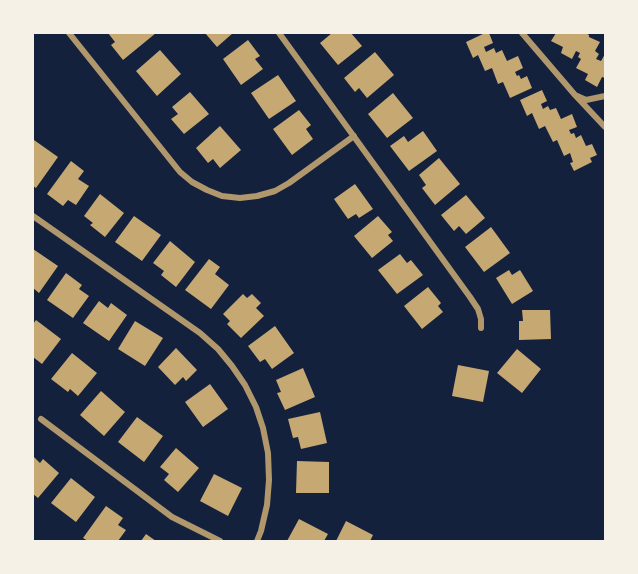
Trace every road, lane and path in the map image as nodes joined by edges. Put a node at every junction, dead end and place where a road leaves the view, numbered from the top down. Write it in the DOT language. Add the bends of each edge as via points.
graph roads {
  1 [pos="69,33"];
  2 [pos="279,33"];
  3 [pos="522,33"];
  4 [pos="575,95"];
  5 [pos="605,96"];
  6 [pos="605,127"];
  7 [pos="354,136"];
  8 [pos="33,216"];
  9 [pos="481,328"];
  10 [pos="41,419"];
  11 [pos="220,541"];
  12 [pos="257,541"];
  1 -- 7 [label="street" via="180,172 222,196 240,198 274,191"];
  2 -- 7 [label="street"];
  3 -- 4 [label="street"];
  4 -- 5 [label="street" via="586,100"];
  4 -- 6 [label="street"];
  7 -- 9 [label="street" via="478,309"];
  8 -- 12 [label="street" via="200,333 232,366 256,407 268,453 267,505"];
  10 -- 11 [label="street" via="163,511"];
}
